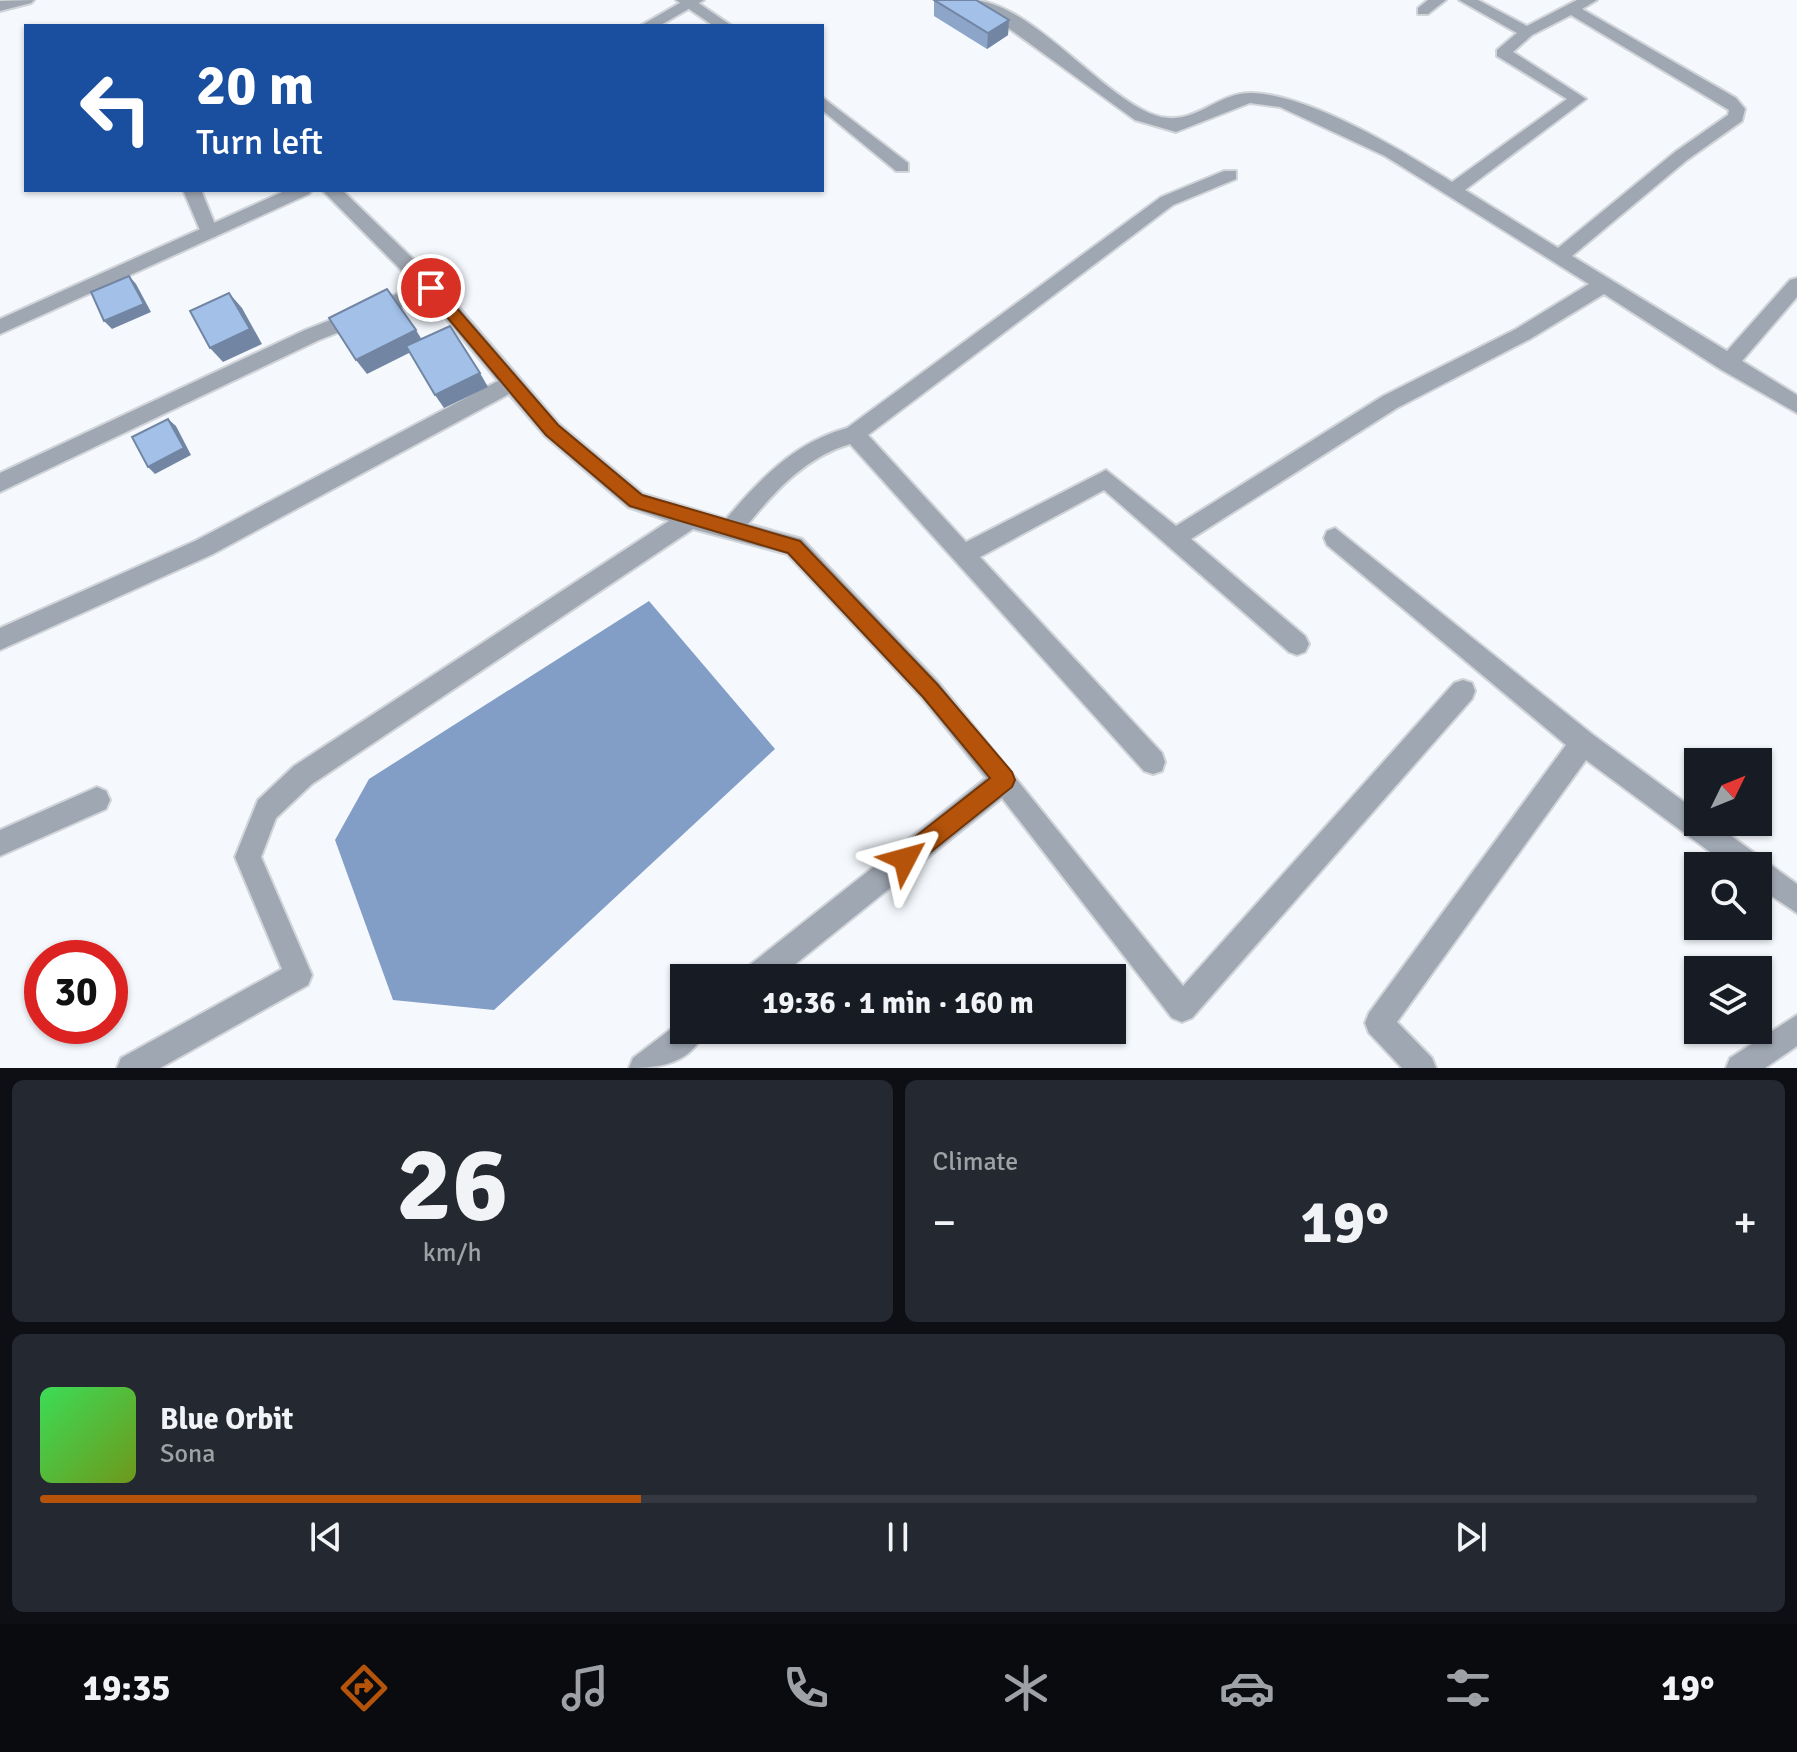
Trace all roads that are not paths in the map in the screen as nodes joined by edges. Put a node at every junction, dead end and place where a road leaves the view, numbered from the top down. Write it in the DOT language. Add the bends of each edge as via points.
graph roads {
  1 [pos="26,0"];
  2 [pos="978,0"];
  3 [pos="1438,0"];
  4 [pos="1467,0"];
  5 [pos="1589,0"];
  6 [pos="689,1"];
  7 [pos="0,6"];
  8 [pos="1571,9"];
  9 [pos="1423,11"];
  10 [pos="651,24"];
  11 [pos="721,24"];
  12 [pos="1527,32"];
  13 [pos="824,104"];
  14 [pos="902,167"];
  15 [pos="1230,175"];
  16 [pos="1452,190"];
  17 [pos="193,192"];
  18 [pos="299,192"];
  19 [pos="333,192"];
  20 [pos="209,232"];
  21 [pos="1559,257"];
  22 [pos="1603,285"];
  23 [pos="1797,285"];
  24 [pos="431,288"];
  25 [pos="0,327"];
  26 [pos="1727,364"];
  27 [pos="512,383"];
  28 [pos="1797,405"];
  29 [pos="854,434"];
  30 [pos="0,483"];
  31 [pos="690,519"];
  32 [pos="730,530"];
  33 [pos="1175,538"];
  34 [pos="1335,538"];
  35 [pos="964,554"];
  36 [pos="0,639"];
  37 [pos="1297,644"];
  38 [pos="1463,691"];
  39 [pos="1583,743"];
  40 [pos="1153,762"];
  41 [pos="1004,780"];
  42 [pos="97,800"];
  43 [pos="0,843"];
  44 [pos="1732,852"];
  45 [pos="1772,881"];
  46 [pos="1797,900"];
  47 [pos="774,964"];
  48 [pos="1797,1029"];
  49 [pos="673,1044"];
  50 [pos="131,1068"];
  51 [pos="643,1068"];
  52 [pos="1422,1068"];
  53 [pos="1740,1068"];
  1 -- 7 [label="street"];
  2 -- 16 [label="street" via="1141,116 1176,127 1249,98 1283,102 1391,152"];
  3 -- 9 [label="street"];
  4 -- 12 [label="street"];
  5 -- 8 [label="street"];
  6 -- 10 [label="street"];
  6 -- 11 [label="street"];
  8 -- 12 [label="street"];
  8 -- 21 [label="street" via="1737,109 1736,117"];
  12 -- 16 [label="street" via="1503,53 1578,99"];
  13 -- 14 [label="street"];
  15 -- 29 [label="street" via="1167,201"];
  16 -- 21 [label="street"];
  17 -- 20 [label="street"];
  18 -- 20 [label="street"];
  19 -- 24 [label="street"];
  20 -- 25 [label="street"];
  21 -- 22 [label="street"];
  22 -- 26 [label="street"];
  22 -- 33 [label="street" via="1523,334 1390,402"];
  23 -- 26 [label="street"];
  24 -- 27 [label="street"];
  24 -- 30 [label="street" via="312,335"];
  26 -- 28 [label="street"];
  27 -- 31 [label="street" via="552,430 636,501"];
  27 -- 36 [label="street" via="203,548"];
  29 -- 32 [label="street" via="825,440 782,468"];
  29 -- 35 [label="street"];
  31 -- 32 [label="street"];
  31 -- 50 [label="street" via="303,775 267,809 248,857 298,975"];
  32 -- 41 [label="street" via="794,546 930,690"];
  33 -- 35 [label="street" via="1106,479"];
  33 -- 37 [label="street"];
  34 -- 39 [label="street"];
  35 -- 40 [label="street"];
  38 -- 41 [label="street" via="1182,1008"];
  39 -- 44 [label="street"];
  39 -- 52 [label="street" via="1379,1023"];
  41 -- 47 [label="street"];
  42 -- 43 [label="street"];
  45 -- 46 [label="street"];
  48 -- 53 [label="street"];
  49 -- 51 [label="street"];
}
